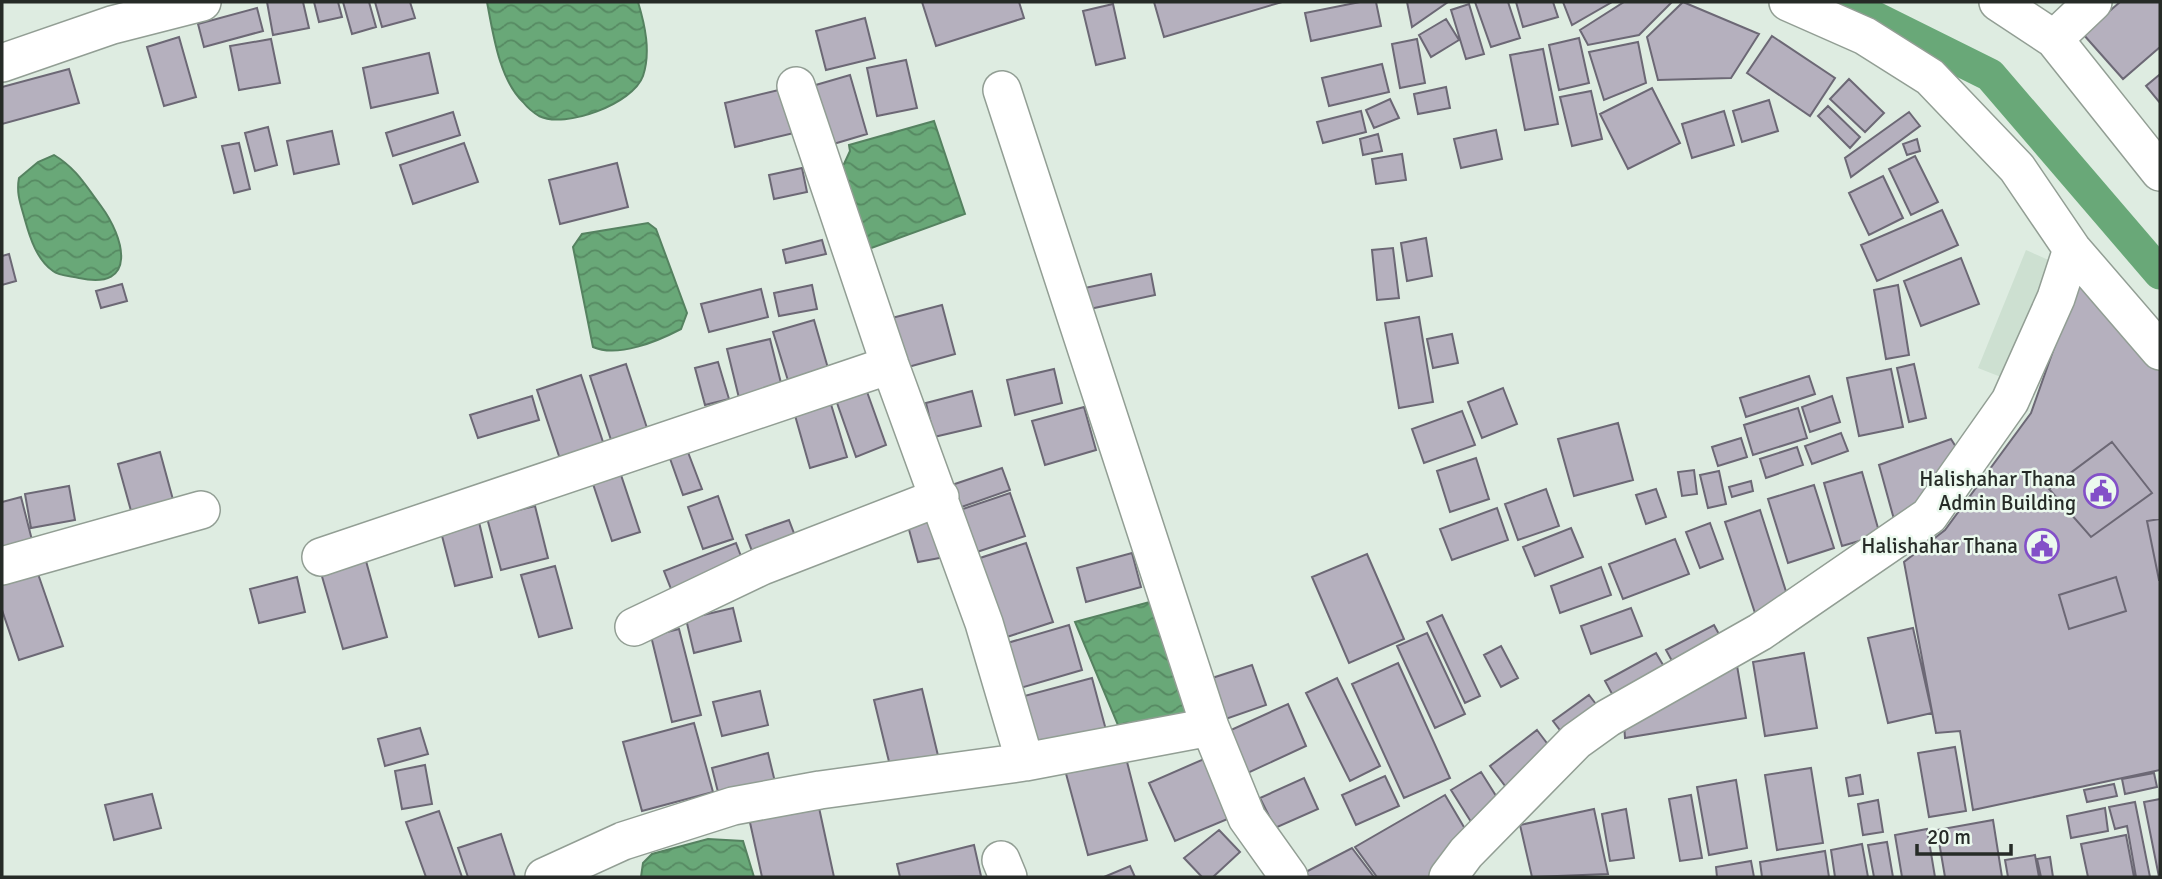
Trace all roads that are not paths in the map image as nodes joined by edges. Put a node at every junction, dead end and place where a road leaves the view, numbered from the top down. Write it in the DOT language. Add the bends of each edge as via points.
graph roads {
  1 [pos="202,2"];
  2 [pos="1788,2"];
  3 [pos="1998,2"];
  4 [pos="2093,2"];
  5 [pos="2054,39"];
  6 [pos="2,63"];
  7 [pos="796,86"];
  8 [pos="1002,90"];
  9 [pos="2160,172"];
  10 [pos="2072,249"];
  11 [pos="2160,351"];
  12 [pos="890,365"];
  13 [pos="940,498"];
  14 [pos="201,510"];
  15 [pos="321,557"];
  16 [pos="2,566"];
  17 [pos="634,627"];
  18 [pos="1210,727"];
  19 [pos="1025,762"];
  20 [pos="1462,869"];
  21 [pos="544,877"];
  22 [pos="1289,877"];
  1 -- 6 [label="street" via="112,25"];
  2 -- 10 [label="street" via="1865,36 1930,77 2017,168"];
  3 -- 5 [label="street"];
  4 -- 5 [label="street"];
  5 -- 9 [label="street"];
  7 -- 12 [label="street"];
  8 -- 18 [label="street"];
  10 -- 11 [label="street"];
  10 -- 20 [label="street" via="2056,298 2010,401 1929,516 1760,632 1576,741"];
  12 -- 13 [label="street"];
  12 -- 15 [label="street"];
  13 -- 17 [label="street" via="762,566"];
  13 -- 19 [label="street" via="984,623"];
  14 -- 16 [label="street"];
  18 -- 19 [label="street"];
  18 -- 22 [label="street" via="1247,818"];
  19 -- 21 [label="street" via="733,806 624,841"];
}
